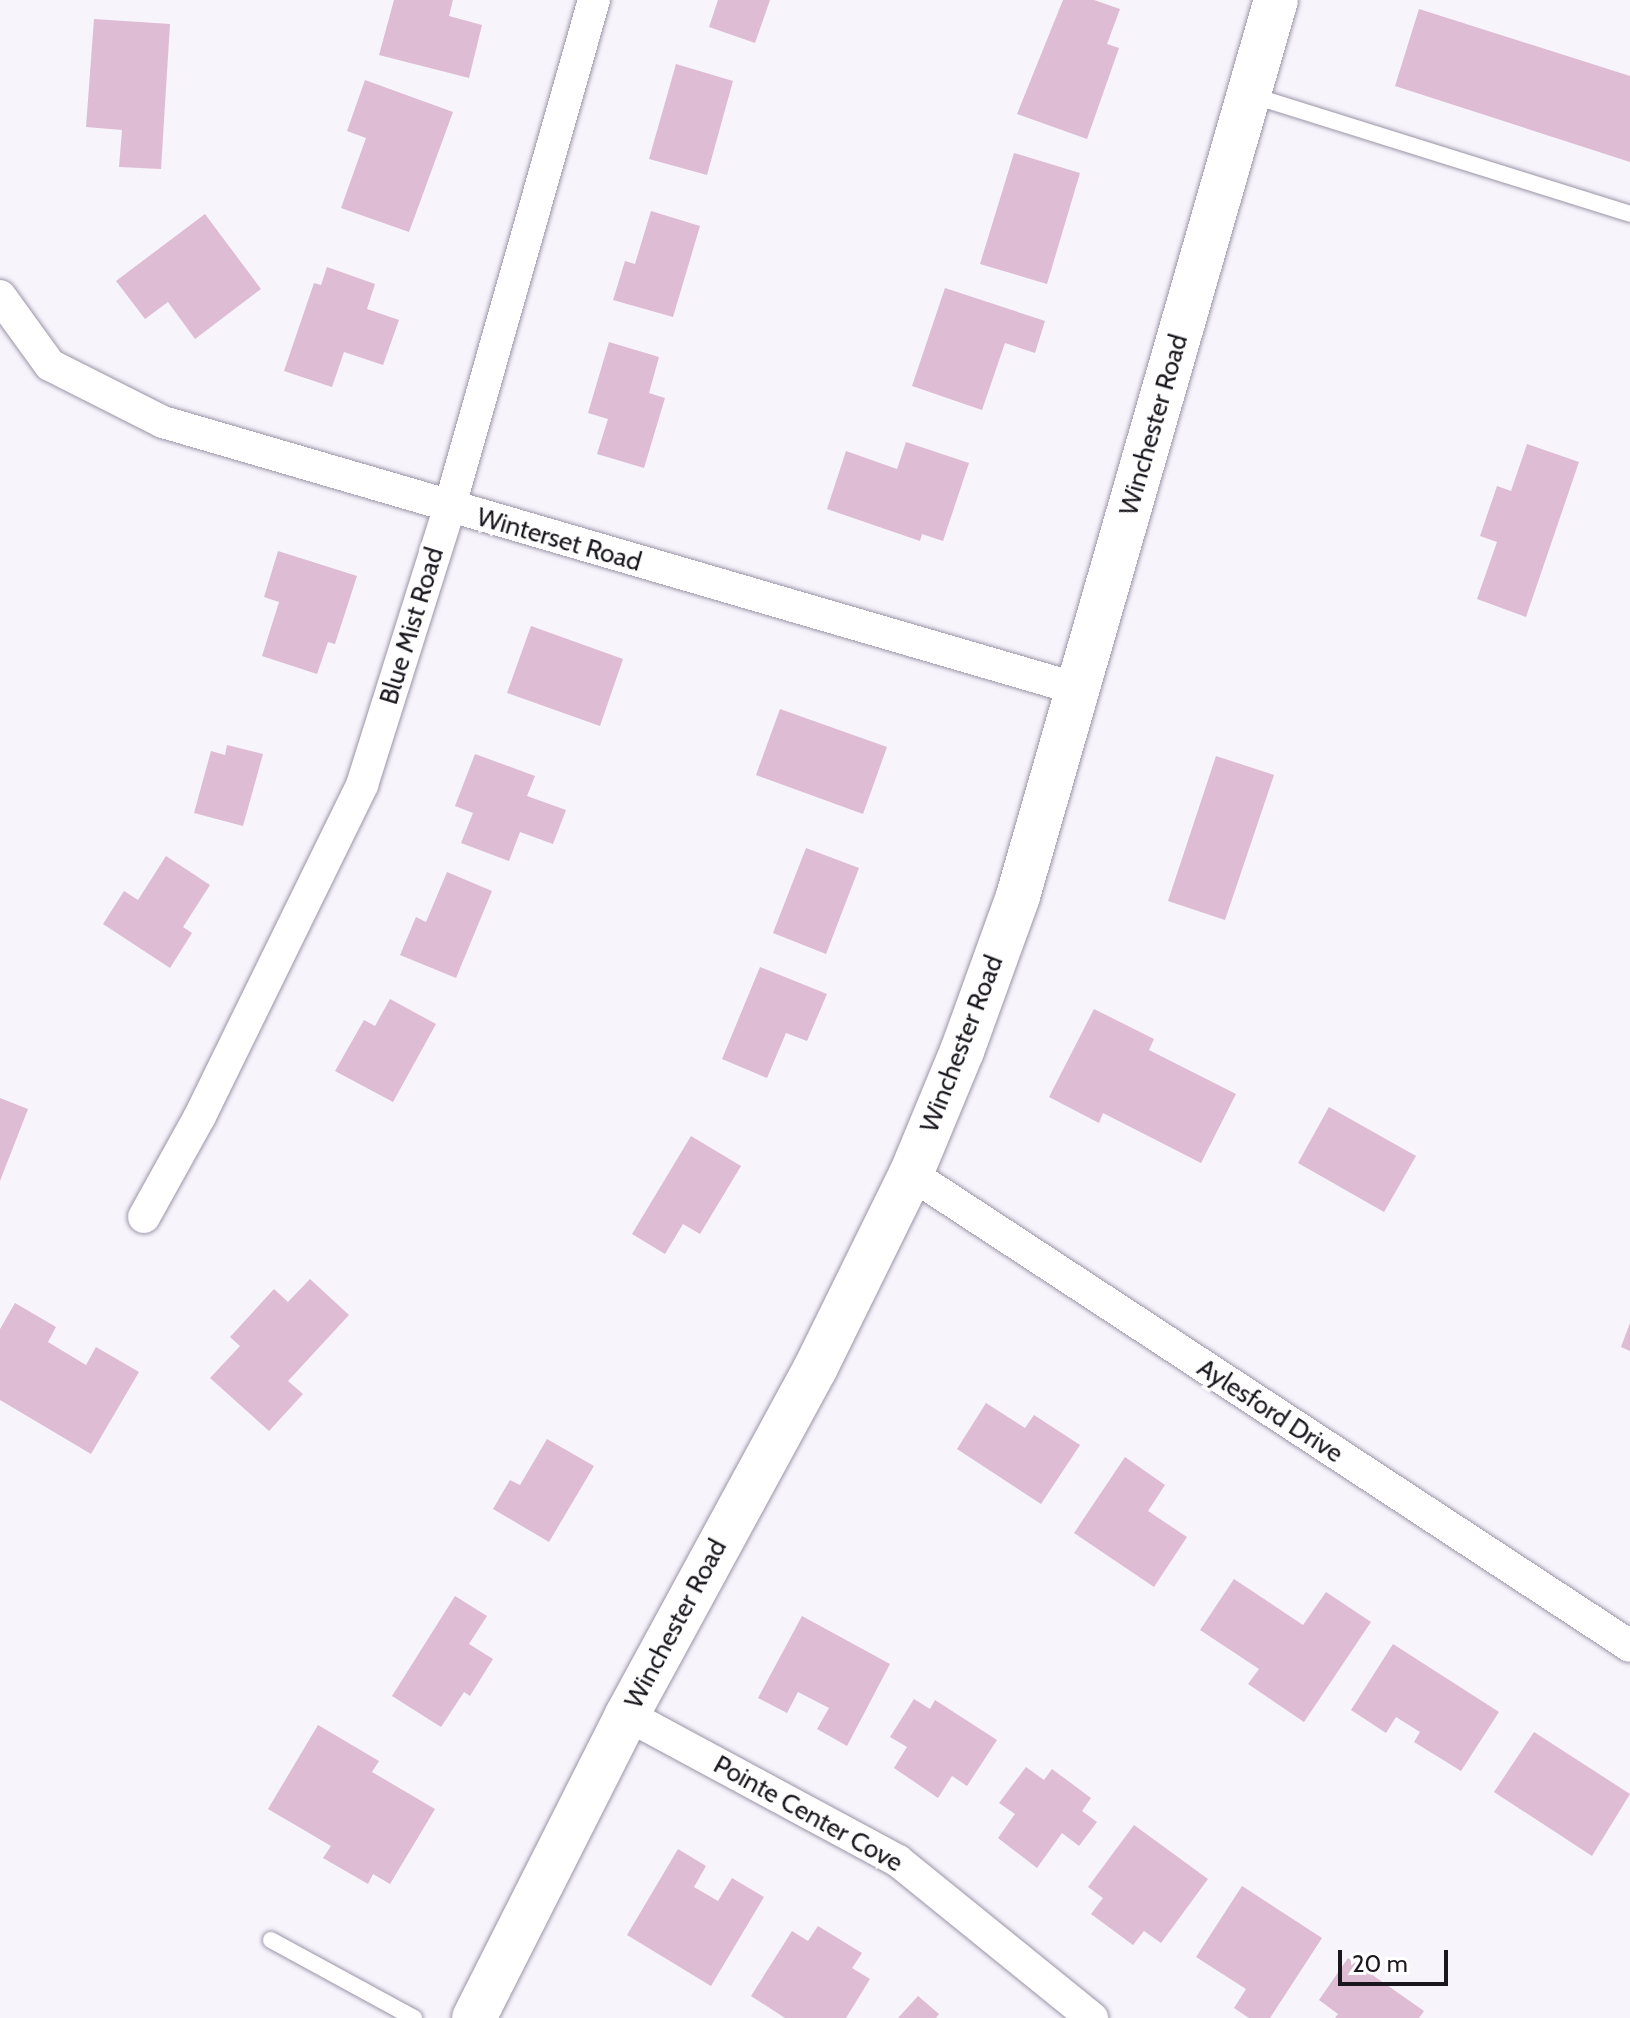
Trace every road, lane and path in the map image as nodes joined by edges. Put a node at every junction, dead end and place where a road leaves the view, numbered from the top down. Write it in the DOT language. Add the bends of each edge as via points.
graph roads {
  1 [pos="594,0"];
  2 [pos="1276,0"];
  3 [pos="1249,95"];
  4 [pos="1630,214"];
  5 [pos="0,296"];
  6 [pos="449,509"];
  7 [pos="1078,689"];
  8 [pos="911,1174"];
  9 [pos="144,1217"];
  10 [pos="1630,1646"];
  11 [pos="627,1715"];
  12 [pos="271,1940"];
  13 [pos="414,2018"];
  14 [pos="474,2018"];
  15 [pos="1092,2018"];
  1 -- 6 [label="street, Blue Mist Road"];
  2 -- 3 [label="street, Winchester Road"];
  3 -- 4 [label="lane"];
  3 -- 7 [label="street, Winchester Road"];
  5 -- 6 [label="street, Winterset Road" via="50,365 163,422"];
  6 -- 7 [label="street, Winterset Road"];
  6 -- 9 [label="street, Blue Mist Road" via="362,785 200,1116"];
  7 -- 8 [label="street, Winchester Road" via="1018,896"];
  8 -- 10 [label="street, Aylesford Drive"];
  8 -- 11 [label="street, Winchester Road" via="815,1369"];
  11 -- 14 [label="street, Winchester Road"];
  11 -- 15 [label="street, Pointe Center Cove" via="898,1861"];
  12 -- 13 [label="lane"];
}
